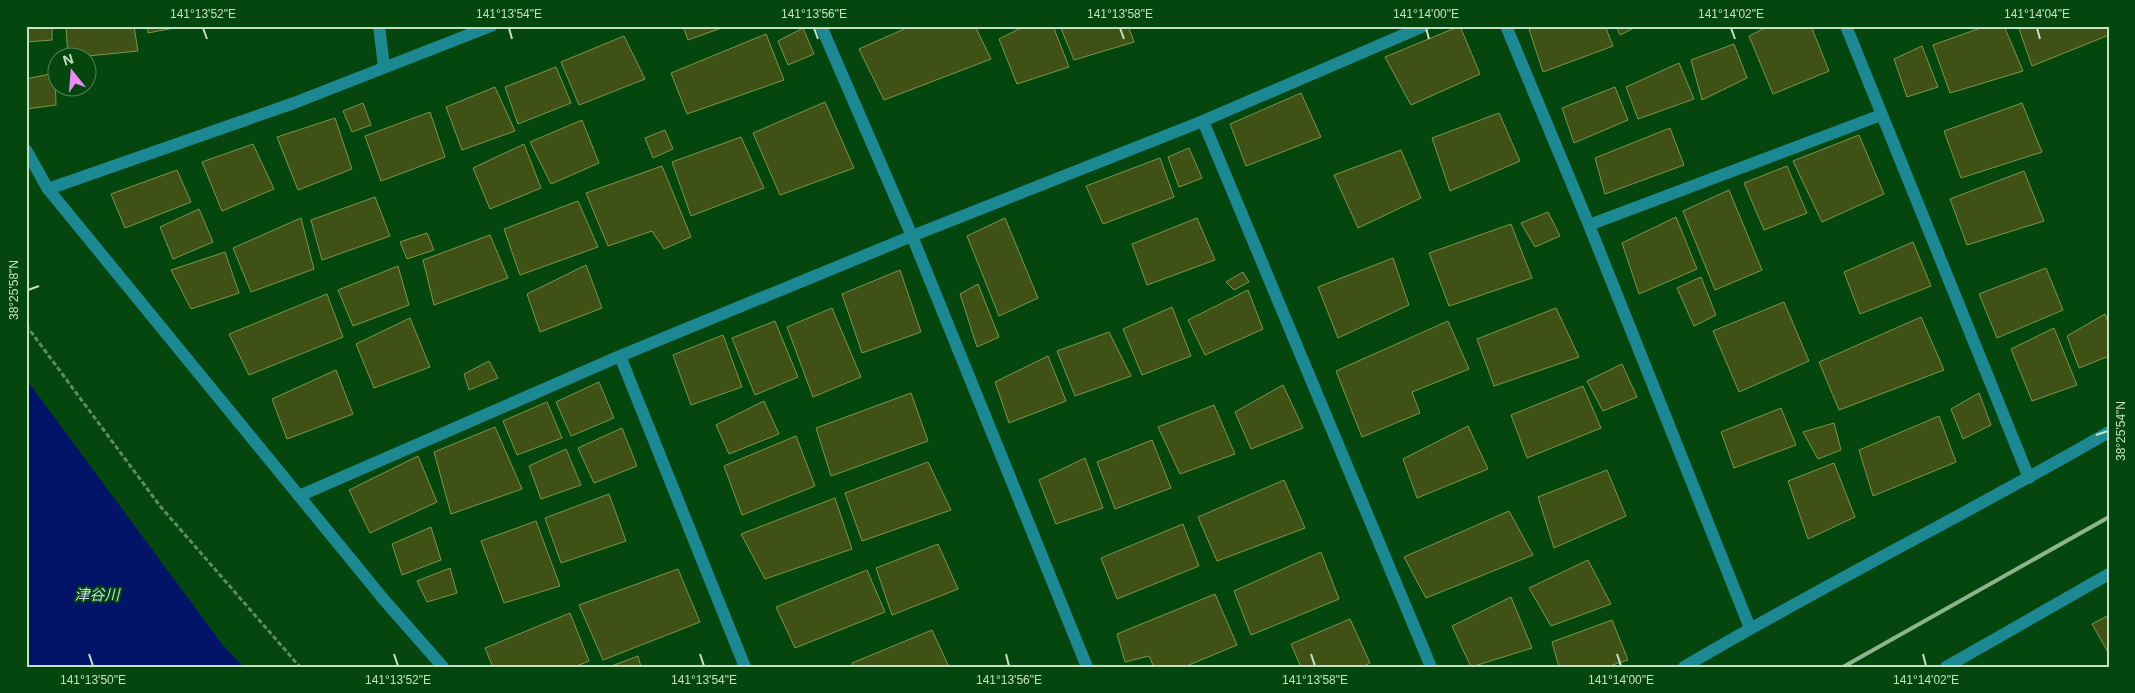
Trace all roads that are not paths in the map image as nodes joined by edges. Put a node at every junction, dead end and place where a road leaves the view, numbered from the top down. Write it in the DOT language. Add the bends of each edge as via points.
graph roads {
  1 [pos="379,26"];
  2 [pos="491,26"];
  3 [pos="821,26"];
  4 [pos="1424,26"];
  5 [pos="1506,26"];
  6 [pos="1846,26"];
  7 [pos="384,67"];
  8 [pos="1881,115"];
  9 [pos="1202,121"];
  10 [pos="26,150"];
  11 [pos="48,189"];
  12 [pos="1589,225"];
  13 [pos="912,236"];
  14 [pos="620,356"];
  15 [pos="2109,432"];
  16 [pos="2029,478"];
  17 [pos="299,496"];
  18 [pos="2109,574"];
  19 [pos="1750,628"];
  20 [pos="443,667"];
  21 [pos="745,667"];
  22 [pos="1087,667"];
  23 [pos="1431,667"];
  24 [pos="1684,667"];
  25 [pos="1946,667"];
  1 -- 7 [label="street"];
  2 -- 7 [label="street"];
  3 -- 13 [label="street"];
  4 -- 9 [label="street"];
  5 -- 12 [label="street"];
  6 -- 8 [label="street"];
  7 -- 11 [label="street" via="294,103"];
  8 -- 12 [label="street"];
  8 -- 16 [label="street"];
  9 -- 13 [label="street"];
  9 -- 23 [label="street"];
  10 -- 11 [label="street"];
  11 -- 17 [label="street"];
  12 -- 19 [label="street"];
  13 -- 14 [label="street"];
  13 -- 22 [label="street"];
  14 -- 17 [label="street"];
  14 -- 21 [label="street"];
  15 -- 16 [label="street"];
  16 -- 19 [label="street"];
  17 -- 20 [label="street"];
  18 -- 25 [label="street"];
  19 -- 24 [label="street"];
}
